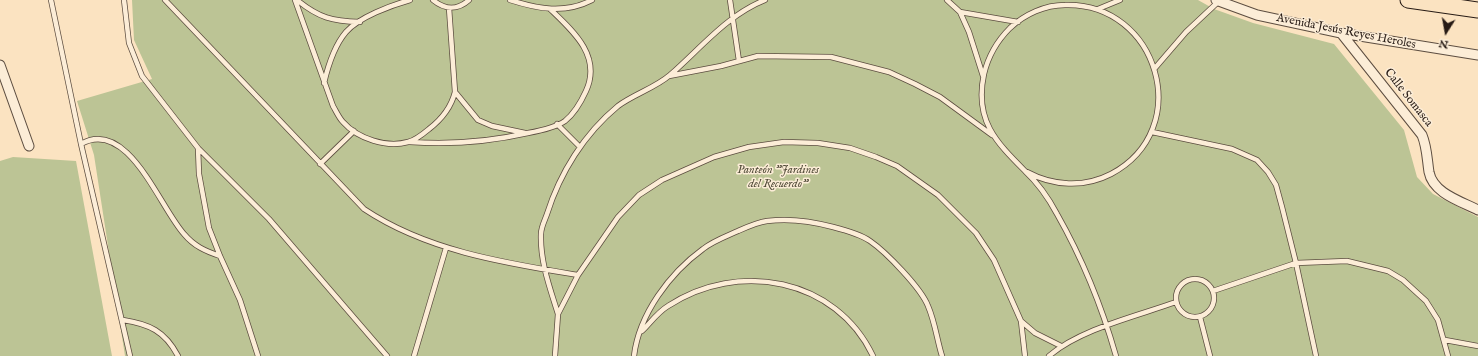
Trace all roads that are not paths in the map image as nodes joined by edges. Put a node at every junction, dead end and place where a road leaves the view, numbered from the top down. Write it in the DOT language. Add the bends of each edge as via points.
graph roads {
  1 [pos="51,0"];
  2 [pos="124,0"];
  3 [pos="165,0"];
  4 [pos="296,0"];
  5 [pos="410,0"];
  6 [pos="433,0"];
  7 [pos="469,0"];
  8 [pos="510,0"];
  9 [pos="592,0"];
  10 [pos="730,0"];
  11 [pos="765,0"];
  12 [pos="947,0"];
  13 [pos="1120,0"];
  14 [pos="1408,0"];
  15 [pos="1217,1"];
  16 [pos="449,8"];
  17 [pos="550,9"];
  18 [pos="1098,9"];
  19 [pos="1478,10"];
  20 [pos="960,12"];
  21 [pos="732,19"];
  22 [pos="360,22"];
  23 [pos="1018,22"];
  24 [pos="1341,33"];
  25 [pos="1478,55"];
  26 [pos="738,61"];
  27 [pos="0,65"];
  28 [pos="1155,68"];
  29 [pos="669,76"];
  30 [pos="983,78"];
  31 [pos="324,83"];
  32 [pos="455,92"];
  33 [pos="557,124"];
  34 [pos="354,131"];
  35 [pos="1152,132"];
  36 [pos="527,134"];
  37 [pos="994,137"];
  38 [pos="409,142"];
  39 [pos="81,144"];
  40 [pos="29,146"];
  41 [pos="580,147"];
  42 [pos="198,148"];
  43 [pos="320,164"];
  44 [pos="1027,172"];
  45 [pos="1478,210"];
  46 [pos="446,248"];
  47 [pos="220,256"];
  48 [pos="1296,262"];
  49 [pos="545,270"];
  50 [pos="578,275"];
  51 [pos="1213,291"];
  52 [pos="1176,302"];
  53 [pos="558,314"];
  54 [pos="1200,317"];
  55 [pos="123,320"];
  56 [pos="1022,321"];
  57 [pos="1106,326"];
  58 [pos="639,334"];
  59 [pos="1445,340"];
  60 [pos="1061,346"];
  61 [pos="1478,346"];
  62 [pos="130,356"];
  63 [pos="178,356"];
  64 [pos="258,356"];
  65 [pos="387,356"];
  66 [pos="414,356"];
  67 [pos="556,356"];
  68 [pos="634,356"];
  69 [pos="873,356"];
  70 [pos="942,356"];
  71 [pos="1025,356"];
  72 [pos="1049,356"];
  73 [pos="1116,356"];
  74 [pos="1210,356"];
  75 [pos="1316,356"];
  76 [pos="1448,356"];
  1 -- 39 [label="lane"];
  2 -- 42 [label="lane" via="129,43 142,76"];
  3 -- 43 [label="lane"];
  4 -- 22 [label="lane" via="321,17"];
  4 -- 31 [label="lane"];
  5 -- 22 [label="lane" via="388,6"];
  6 -- 16 [label="lane"];
  7 -- 16 [label="lane" via="463,5"];
  8 -- 17 [label="lane"];
  9 -- 17 [label="lane" via="567,9"];
  10 -- 21 [label="lane"];
  11 -- 21 [label="lane"];
  12 -- 20 [label="lane"];
  13 -- 18 [label="lane"];
  14 -- 19 [label="highway"];
  15 -- 24 [label="street, Avenida Jesús Reyes Heroles" via="1257,15"];
  15 -- 28 [label="lane"];
  16 -- 32 [label="lane"];
  17 -- 33 [label="lane" via="573,31 588,51 591,69 587,87 578,106 565,121"];
  18 -- 23 [label="lane" via="1074,5 1052,6 1034,12"];
  18 -- 28 [label="lane" via="1121,23 1135,36"];
  20 -- 23 [label="lane"];
  20 -- 30 [label="lane"];
  21 -- 26 [label="lane"];
  21 -- 29 [label="lane"];
  22 -- 31 [label="lane" via="346,31 328,64"];
  23 -- 30 [label="lane" via="994,48"];
  24 -- 25 [label="street, Avenida Jesús Reyes Heroles"];
  24 -- 45 [label="street, Calle Somasca" via="1422,135 1433,183 1440,190"];
  26 -- 29 [label="lane"];
  26 -- 37 [label="lane" via="758,56 795,55 831,57 859,63 889,72 940,97"];
  27 -- 40 [label="street"];
  28 -- 35 [label="lane" via="1159,99"];
  29 -- 41 [label="lane" via="619,106 598,125"];
  30 -- 37 [label="lane" via="983,108"];
  31 -- 34 [label="lane" via="342,122"];
  32 -- 36 [label="lane" via="478,120"];
  32 -- 38 [label="lane" via="453,102 440,121"];
  33 -- 36 [label="lane"];
  33 -- 41 [label="lane"];
  34 -- 38 [label="lane" via="378,141 396,144"];
  34 -- 43 [label="lane"];
  35 -- 44 [label="lane" via="1139,152 1125,166 1096,180 1074,184 1057,183"];
  35 -- 48 [label="lane" via="1232,149 1257,160 1276,185"];
  36 -- 38 [label="lane" via="479,142"];
  37 -- 44 [label="lane" via="1008,155"];
  39 -- 47 [label="lane" via="89,139 99,138 116,144 132,156 183,234 197,248"];
  39 -- 55 [label="lane"];
  41 -- 49 [label="lane" via="563,174 541,232 541,254"];
  42 -- 47 [label="lane" via="199,174 208,220"];
  42 -- 65 [label="lane" via="269,219"];
  43 -- 46 [label="lane" via="364,209 385,223"];
  44 -- 57 [label="lane" via="1067,232"];
  46 -- 49 [label="lane"];
  46 -- 66 [label="lane"];
  47 -- 64 [label="lane" via="240,300"];
  48 -- 51 [label="lane"];
  48 -- 59 [label="lane" via="1347,261 1388,271 1403,280 1426,301 1438,320"];
  48 -- 75 [label="lane"];
  49 -- 50 [label="lane"];
  49 -- 53 [label="lane"];
  50 -- 53 [label="lane"];
  50 -- 56 [label="lane" via="618,217 639,195 662,180 714,157 749,147 784,142 818,143 850,148 897,166 938,195 976,233 994,260"];
  51 -- 52 [label="lane" via="1206,282 1191,279 1179,288"];
  51 -- 54 [label="lane" via="1212,308"];
  52 -- 54 [label="lane" via="1186,315"];
  52 -- 57 [label="lane"];
  53 -- 67 [label="lane"];
  54 -- 74 [label="lane"];
  55 -- 62 [label="lane"];
  55 -- 63 [label="lane" via="144,324 162,334"];
  56 -- 60 [label="lane" via="1035,333"];
  56 -- 71 [label="lane"];
  57 -- 60 [label="lane"];
  57 -- 73 [label="lane"];
  58 -- 68 [label="lane"];
  58 -- 69 [label="lane" via="667,306 698,290 725,283 780,283 821,298 837,309 858,332"];
  58 -- 70 [label="lane" via="665,286 704,248 765,221 790,219 817,222 869,240 907,277 928,306"];
  59 -- 61 [label="lane"];
  59 -- 76 [label="lane"];
  60 -- 72 [label="lane"];
}
